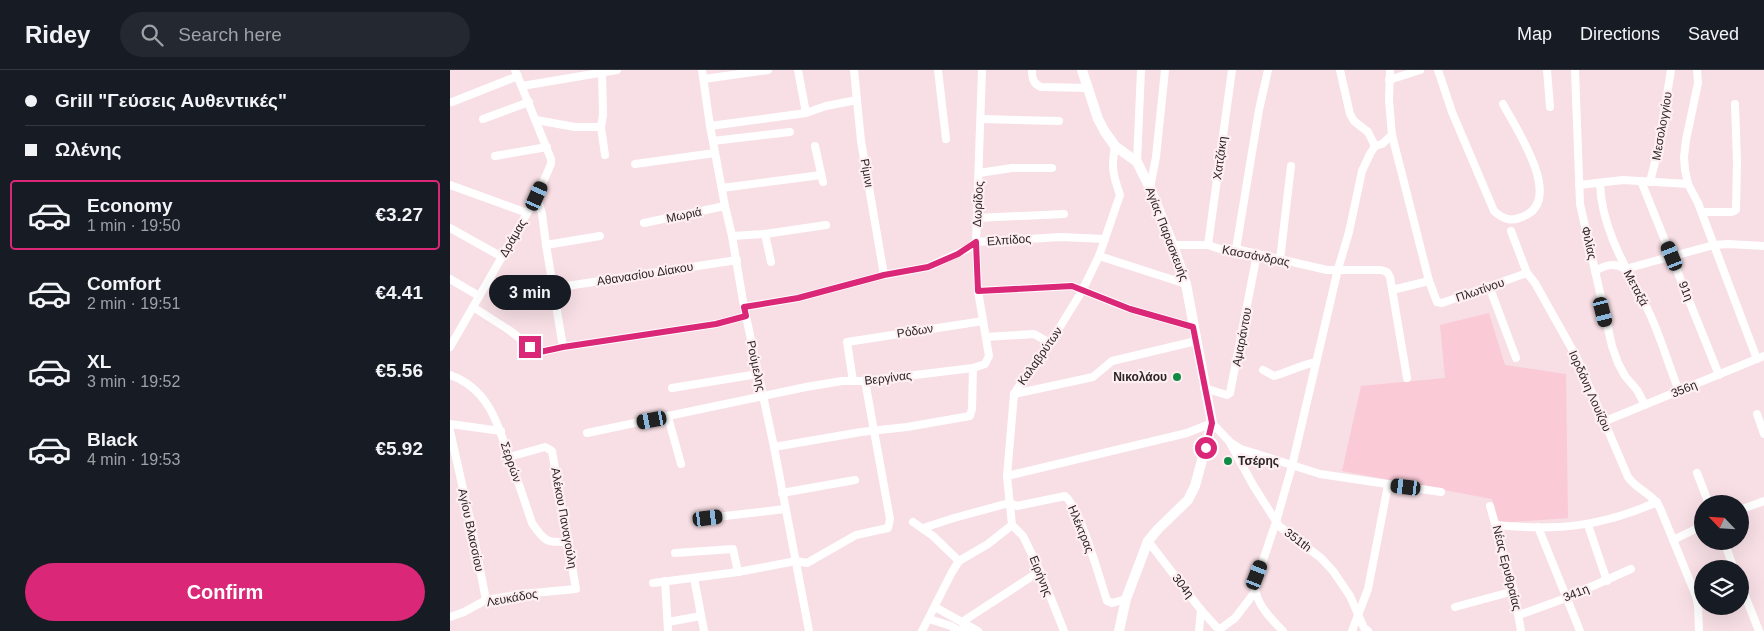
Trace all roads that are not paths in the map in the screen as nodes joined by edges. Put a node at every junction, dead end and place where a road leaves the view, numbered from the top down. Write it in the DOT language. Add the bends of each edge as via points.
graph roads {
  1 [pos="617,70"];
  2 [pos="702,70"];
  3 [pos="768,70"];
  4 [pos="798,70"];
  5 [pos="854,70"];
  6 [pos="938,70"];
  7 [pos="982,70"];
  8 [pos="1032,70"];
  9 [pos="1082,70"];
  10 [pos="1141,70"];
  11 [pos="1164,70"];
  12 [pos="1232,70"];
  13 [pos="1268,70"];
  14 [pos="1340,70"];
  15 [pos="1390,70"];
  16 [pos="1420,70"];
  17 [pos="1438,70"];
  18 [pos="1547,70"];
  19 [pos="1575,70"];
  20 [pos="1671,70"];
  21 [pos="1698,70"];
  22 [pos="602,72"];
  23 [pos="516,73"];
  24 [pos="704,79"];
  25 [pos="1389,80"];
  26 [pos="522,86"];
  27 [pos="1088,88"];
  28 [pos="857,100"];
  29 [pos="452,102"];
  30 [pos="528,102"];
  31 [pos="1503,104"];
  32 [pos="1735,104"];
  33 [pos="1550,107"];
  34 [pos="806,113"];
  35 [pos="483,119"];
  36 [pos="980,119"];
  37 [pos="536,120"];
  38 [pos="1059,121"];
  39 [pos="710,126"];
  40 [pos="601,127"];
  41 [pos="790,132"];
  42 [pos="1392,135"];
  43 [pos="946,139"];
  44 [pos="713,141"];
  45 [pos="815,146"];
  46 [pos="1115,146"];
  47 [pos="1376,146"];
  48 [pos="547,147"];
  49 [pos="715,153"];
  50 [pos="605,155"];
  51 [pos="495,156"];
  52 [pos="1137,162"];
  53 [pos="636,164"];
  54 [pos="1291,166"];
  55 [pos="1052,168"];
  56 [pos="979,172"];
  57 [pos="1641,181"];
  58 [pos="1650,182"];
  59 [pos="1600,184"];
  60 [pos="1688,184"];
  61 [pos="450,185"];
  62 [pos="1579,186"];
  63 [pos="722,188"];
  64 [pos="1150,188"];
  65 [pos="537,196"];
  66 [pos="725,206"];
  67 [pos="1702,212"];
  68 [pos="528,213"];
  69 [pos="1064,214"];
  70 [pos="977,218"];
  71 [pos="644,223"];
  72 [pos="826,225"];
  73 [pos="450,228"];
  74 [pos="1512,231"];
  75 [pos="765,234"];
  76 [pos="600,236"];
  77 [pos="732,236"];
  78 [pos="1105,239"];
  79 [pos="976,242"];
  80 [pos="546,245"];
  81 [pos="1208,245"];
  82 [pos="1714,245"];
  83 [pos="1173,246"];
  84 [pos="1764,246"];
  85 [pos="1236,249"];
  86 [pos="1257,254"];
  87 [pos="1099,256"];
  88 [pos="1672,256"];
  89 [pos="502,257"];
  90 [pos="737,260"];
  91 [pos="1280,260"];
  92 [pos="771,262"];
  93 [pos="1338,269"];
  94 [pos="1625,269"];
  95 [pos="1595,271"];
  96 [pos="1527,274"];
  97 [pos="884,275"];
  98 [pos="450,279"];
  99 [pos="1428,281"];
  100 [pos="1186,284"];
  101 [pos="1489,286"];
  102 [pos="554,288"];
  103 [pos="1392,290"];
  104 [pos="978,291"];
  105 [pos="1082,291"];
  106 [pos="479,296"];
  107 [pos="473,307"];
  108 [pos="744,307"];
  109 [pos="746,316"];
  110 [pos="983,321"];
  111 [pos="1193,327"];
  112 [pos="986,337"];
  113 [pos="1196,341"];
  114 [pos="1050,343"];
  115 [pos="450,347"];
  116 [pos="563,347"];
  117 [pos="1516,358"];
  118 [pos="1761,358"];
  119 [pos="1316,362"];
  120 [pos="973,368"];
  121 [pos="1263,370"];
  122 [pos="758,374"];
  123 [pos="450,375"];
  124 [pos="1719,375"];
  125 [pos="1407,378"];
  126 [pos="853,381"];
  127 [pos="865,381"];
  128 [pos="672,388"];
  129 [pos="1204,388"];
  130 [pos="1679,391"];
  131 [pos="1014,394"];
  132 [pos="763,396"];
  133 [pos="1645,405"];
  134 [pos="1757,414"];
  135 [pos="668,416"];
  136 [pos="1603,422"];
  137 [pos="1212,423"];
  138 [pos="450,424"];
  139 [pos="450,431"];
  140 [pos="501,431"];
  141 [pos="874,431"];
  142 [pos="587,433"];
  143 [pos="1764,434"];
  144 [pos="1230,441"];
  145 [pos="774,447"];
  146 [pos="510,457"];
  147 [pos="681,464"];
  148 [pos="1292,466"];
  149 [pos="1696,473"];
  150 [pos="1007,476"];
  151 [pos="855,480"];
  152 [pos="1388,485"];
  153 [pos="1441,492"];
  154 [pos="782,493"];
  155 [pos="1705,495"];
  156 [pos="1764,501"];
  157 [pos="1657,502"];
  158 [pos="1009,503"];
  159 [pos="1490,506"];
  160 [pos="1749,507"];
  161 [pos="785,509"];
  162 [pos="708,518"];
  163 [pos="913,522"];
  164 [pos="1276,522"];
  165 [pos="1012,524"];
  166 [pos="1588,525"];
  167 [pos="1496,526"];
  168 [pos="1538,527"];
  169 [pos="923,528"];
  170 [pos="1694,530"];
  171 [pos="1673,540"];
  172 [pos="569,541"];
  173 [pos="1148,541"];
  174 [pos="675,553"];
  175 [pos="796,561"];
  176 [pos="959,562"];
  177 [pos="1632,569"];
  178 [pos="1040,571"];
  179 [pos="738,572"];
  180 [pos="694,578"];
  181 [pos="1607,580"];
  182 [pos="665,581"];
  183 [pos="653,584"];
  184 [pos="576,589"];
  185 [pos="1514,591"];
  186 [pos="1255,592"];
  187 [pos="1566,598"];
  188 [pos="1126,599"];
  189 [pos="486,600"];
  190 [pos="1749,604"];
  191 [pos="935,607"];
  192 [pos="1455,607"];
  193 [pos="1201,610"];
  194 [pos="1519,615"];
  195 [pos="701,616"];
  196 [pos="1359,616"];
  197 [pos="450,617"];
  198 [pos="929,619"];
  199 [pos="668,622"];
  200 [pos="962,622"];
  201 [pos="1760,629"];
  202 [pos="1695,630"];
  203 [pos="668,631"];
  204 [pos="704,631"];
  205 [pos="809,631"];
  206 [pos="922,631"];
  207 [pos="959,631"];
  208 [pos="966,631"];
  209 [pos="978,631"];
  210 [pos="1064,631"];
  211 [pos="1119,631"];
  212 [pos="1199,631"];
  213 [pos="1220,631"];
  214 [pos="1282,631"];
  215 [pos="1352,631"];
  216 [pos="1368,631"];
  217 [pos="1521,631"];
  218 [pos="1580,631"];
  1 -- 22 [label="street"];
  2 -- 24 [label="street, Ρούμελης"];
  3 -- 24 [label="street"];
  4 -- 34 [label="street"];
  5 -- 28 [label="street, Ρίμινι"];
  6 -- 43 [label="street"];
  7 -- 36 [label="street, Δωρίδος"];
  8 -- 27 [label="street" via="1033,82 1041,87"];
  9 -- 27 [label="street, Αγίας Παρασκευής"];
  10 -- 52 [label="street"];
  11 -- 64 [label="street"];
  12 -- 81 [label="street, Χατζάκη"];
  13 -- 85 [label="street"];
  14 -- 47 [label="street" via="1350,114 1368,132"];
  15 -- 25 [label="street"];
  16 -- 25 [label="street"];
  17 -- 31 [label="street" via="1494,211 1507,220 1516,220 1527,216 1537,205 1541,187 1536,169"];
  18 -- 33 [label="street"];
  19 -- 62 [label="street, Φιλίας"];
  20 -- 58 [label="street, Μεσολογγίου"];
  21 -- 60 [label="street" via="1685,148"];
  22 -- 26 [label="street"];
  22 -- 40 [label="street"];
  23 -- 26 [label="street, Δράμας"];
  23 -- 29 [label="street"];
  24 -- 39 [label="street, Ρούμελης"];
  25 -- 42 [label="street"];
  26 -- 30 [label="street, Δράμας"];
  27 -- 46 [label="street, Αγίας Παρασκευής" via="1098,119"];
  28 -- 34 [label="street"];
  28 -- 97 [label="street, Ρίμινι"];
  30 -- 35 [label="street"];
  30 -- 37 [label="street, Δράμας"];
  32 -- 67 [label="street" via="1736,210"];
  34 -- 39 [label="street"];
  36 -- 38 [label="street"];
  36 -- 56 [label="street, Δωρίδος"];
  37 -- 40 [label="street"];
  37 -- 48 [label="street, Δράμας"];
  39 -- 44 [label="street, Ρούμελης"];
  40 -- 50 [label="street"];
  41 -- 44 [label="street"];
  42 -- 47 [label="street"];
  42 -- 99 [label="street"];
  44 -- 49 [label="street, Ρούμελης"];
  45 -- 63 [label="street" via="822,178"];
  46 -- 52 [label="street, Αγίας Παρασκευής"];
  46 -- 78 [label="street, Καλαβρύτων" via="1112,171 1120,194"];
  47 -- 93 [label="street" via="1362,171"];
  48 -- 51 [label="street"];
  48 -- 65 [label="street, Δράμας" via="551,164"];
  49 -- 53 [label="street"];
  49 -- 63 [label="street, Ρούμελης"];
  52 -- 64 [label="street, Αγίας Παρασκευής"];
  54 -- 91 [label="street"];
  55 -- 56 [label="street"];
  56 -- 70 [label="street, Δωρίδος"];
  57 -- 58 [label="street"];
  57 -- 59 [label="street" via="1614,180"];
  57 -- 88 [label="street, 91η"];
  58 -- 60 [label="street"];
  59 -- 62 [label="street"];
  59 -- 94 [label="street, Μεταξά" via="1606,221"];
  60 -- 67 [label="street"];
  61 -- 68 [label="street"];
  62 -- 95 [label="street, Φιλίας"];
  63 -- 66 [label="street, Ρούμελης"];
  64 -- 83 [label="street, Αγίας Παρασκευής"];
  65 -- 68 [label="street, Δράμας"];
  65 -- 80 [label="street"];
  66 -- 71 [label="street, Μωριά"];
  66 -- 77 [label="street, Ρούμελης"];
  67 -- 82 [label="street"];
  68 -- 89 [label="street, Δράμας"];
  69 -- 70 [label="street"];
  70 -- 79 [label="street, Δωρίδος"];
  72 -- 75 [label="street"];
  73 -- 89 [label="street"];
  74 -- 96 [label="street, Ιορδάνη Λουίζου"];
  75 -- 77 [label="street"];
  75 -- 92 [label="street"];
  76 -- 80 [label="street"];
  77 -- 90 [label="street, Ρούμελης"];
  78 -- 79 [label="street, Ελπίδος" via="1062,237"];
  78 -- 87 [label="street, Καλαβρύτων"];
  79 -- 97 [label="street, Ελπίδος" via="928,267"];
  79 -- 104 [label="street, Δωρίδος"];
  80 -- 102 [label="street"];
  81 -- 83 [label="street, Κασσάνδρας"];
  81 -- 85 [label="street, Κασσάνδρας"];
  82 -- 84 [label="street"];
  82 -- 88 [label="street"];
  82 -- 118 [label="street"];
  83 -- 100 [label="street, Αγίας Παρασκευής"];
  85 -- 86 [label="street, Κασσάνδρας"];
  86 -- 91 [label="street, Κασσάνδρας"];
  86 -- 129 [label="street, Αμαράντου" via="1230,393"];
  87 -- 100 [label="street"];
  87 -- 105 [label="street, Καλαβρύτων"];
  88 -- 94 [label="street"];
  88 -- 124 [label="street, 91η"];
  89 -- 106 [label="street, Δράμας"];
  90 -- 102 [label="street, Αθανασίου Δίακου"];
  90 -- 108 [label="street, Ρούμελης"];
  91 -- 93 [label="street, Κασσάνδρας" via="1327,270"];
  93 -- 103 [label="street, Κασσάνδρας" via="1382,270 1390,277"];
  93 -- 119 [label="street"];
  94 -- 95 [label="street" via="1612,264"];
  94 -- 130 [label="street, Μεταξά" via="1648,310"];
  95 -- 133 [label="street, Φιλίας" via="1618,363"];
  96 -- 101 [label="street, Πλωτίνου"];
  96 -- 136 [label="street, Ιορδάνη Λουίζου" via="1576,358"];
  97 -- 108 [label="street, Ελπίδος" via="798,298"];
  98 -- 106 [label="street"];
  99 -- 101 [label="street, Πλωτίνου" via="1434,298 1442,303"];
  99 -- 103 [label="street"];
  100 -- 111 [label="street, Αγίας Παρασκευής"];
  101 -- 117 [label="street"];
  102 -- 116 [label="street"];
  103 -- 125 [label="street, Κασσάνδρας"];
  104 -- 105 [label="street" via="1072,286"];
  104 -- 110 [label="street, Δωρίδος"];
  105 -- 111 [label="street"];
  105 -- 114 [label="street, Καλαβρύτων"];
  106 -- 107 [label="street, Δράμας"];
  107 -- 115 [label="street, Δράμας"];
  107 -- 116 [label="street" via="536,351"];
  108 -- 109 [label="street, Ρούμελης"];
  109 -- 116 [label="street" via="716,324"];
  109 -- 122 [label="street, Ρούμελης"];
  110 -- 112 [label="street, Δωρίδος"];
  110 -- 126 [label="street, Ρόδων" via="847,342"];
  111 -- 113 [label="street, Αγίας Παρασκευής"];
  112 -- 114 [label="street" via="1034,334"];
  112 -- 120 [label="street" via="988,362"];
  113 -- 129 [label="street, Αγίας Παρασκευής"];
  113 -- 131 [label="street" via="1112,361 1093,377"];
  114 -- 131 [label="street, Καλαβρύτων"];
  118 -- 124 [label="street, 356η"];
  119 -- 121 [label="street" via="1274,376"];
  119 -- 148 [label="street"];
  120 -- 127 [label="street, Βεργίνας"];
  120 -- 141 [label="street" via="970,416"];
  122 -- 128 [label="street"];
  122 -- 132 [label="street, Ρούμελης"];
  123 -- 140 [label="street, Σερρών" via="480,394"];
  124 -- 130 [label="street, 356η"];
  126 -- 127 [label="street, Βεργίνας"];
  126 -- 132 [label="street, Βεργίνας"];
  127 -- 141 [label="street"];
  129 -- 137 [label="street, Αγίας Παρασκευής"];
  130 -- 133 [label="street, 356η"];
  131 -- 150 [label="street, Καλαβρύτων"];
  132 -- 135 [label="street, Βεργίνας"];
  132 -- 145 [label="street, Ρούμελης"];
  133 -- 136 [label="street, 356η"];
  134 -- 143 [label="street"];
  135 -- 142 [label="street, Βεργίνας"];
  135 -- 147 [label="street"];
  136 -- 157 [label="street, Ιορδάνη Λουίζου" via="1631,481"];
  137 -- 144 [label="street, 351th"];
  137 -- 150 [label="street" via="1179,436"];
  137 -- 173 [label="street, Αγίας Παρασκευής" via="1188,500"];
  138 -- 140 [label="street"];
  139 -- 189 [label="street, Αγίου Βλασσίου"];
  140 -- 146 [label="street, Σερρών"];
  141 -- 145 [label="street"];
  141 -- 175 [label="street" via="890,519 888,528 856,536 807,563"];
  144 -- 148 [label="street"];
  144 -- 164 [label="street, 351th"];
  145 -- 154 [label="street, Ρούμελης"];
  146 -- 172 [label="street, Σερρών" via="532,523 540,535 553,543"];
  146 -- 172 [label="street, Αλέκου Παναγούλη" via="550,448"];
  148 -- 152 [label="street"];
  148 -- 164 [label="street"];
  149 -- 155 [label="street"];
  150 -- 158 [label="street, Καλαβρύτων"];
  151 -- 154 [label="street"];
  152 -- 153 [label="street"];
  152 -- 196 [label="street" via="1372,572"];
  154 -- 161 [label="street, Ρούμελης"];
  156 -- 160 [label="street"];
  157 -- 166 [label="street" via="1629,514"];
  157 -- 171 [label="street"];
  158 -- 165 [label="street, Καλαβρύτων"];
  158 -- 169 [label="street"];
  158 -- 188 [label="street, Ηλέκτρας" via="1017,506 1060,495 1069,499 1107,601 1112,603"];
  159 -- 167 [label="street, Νέας Ερυθραίας"];
  161 -- 162 [label="street"];
  161 -- 175 [label="street, Ρούμελης"];
  163 -- 169 [label="street"];
  164 -- 186 [label="street" via="1257,575"];
  164 -- 196 [label="street, 351th" via="1321,558 1350,596"];
  165 -- 176 [label="street"];
  165 -- 178 [label="street, Ειρήνης" via="1023,536"];
  166 -- 168 [label="street"];
  166 -- 181 [label="street"];
  167 -- 168 [label="street"];
  167 -- 185 [label="street, Νέας Ερυθραίας"];
  168 -- 187 [label="street"];
  169 -- 176 [label="street"];
  170 -- 171 [label="street"];
  171 -- 202 [label="street" via="1696,596"];
  172 -- 184 [label="street, Αλέκου Παναγούλη"];
  173 -- 188 [label="street, Αγίας Παρασκευής"];
  173 -- 193 [label="street, 304η"];
  174 -- 179 [label="street" via="733,549"];
  175 -- 179 [label="street"];
  175 -- 205 [label="street, Ρούμελης"];
  176 -- 191 [label="street"];
  177 -- 181 [label="street, 341η"];
  178 -- 200 [label="street"];
  178 -- 210 [label="street, Ειρήνης"];
  179 -- 180 [label="street"];
  180 -- 182 [label="street"];
  180 -- 195 [label="street"];
  181 -- 187 [label="street, 341η"];
  182 -- 183 [label="street"];
  182 -- 199 [label="street"];
  184 -- 189 [label="street, Λευκάδος"];
  185 -- 192 [label="street"];
  185 -- 194 [label="street, Νέας Ερυθραίας"];
  186 -- 213 [label="street"];
  186 -- 214 [label="street"];
  187 -- 194 [label="street, 341η"];
  187 -- 218 [label="street"];
  188 -- 211 [label="street, Αγίας Παρασκευής"];
  189 -- 197 [label="street, Λευκάδος"];
  190 -- 201 [label="street"];
  191 -- 198 [label="street"];
  191 -- 200 [label="street"];
  193 -- 212 [label="street"];
  193 -- 213 [label="street, 304η"];
  194 -- 217 [label="street, Νέας Ερυθραίας"];
  195 -- 199 [label="street"];
  195 -- 204 [label="street"];
  196 -- 215 [label="street"];
  196 -- 216 [label="street, 351th"];
  198 -- 206 [label="street"];
  198 -- 207 [label="street"];
  199 -- 203 [label="street"];
  200 -- 208 [label="street"];
  200 -- 209 [label="street"];
}
